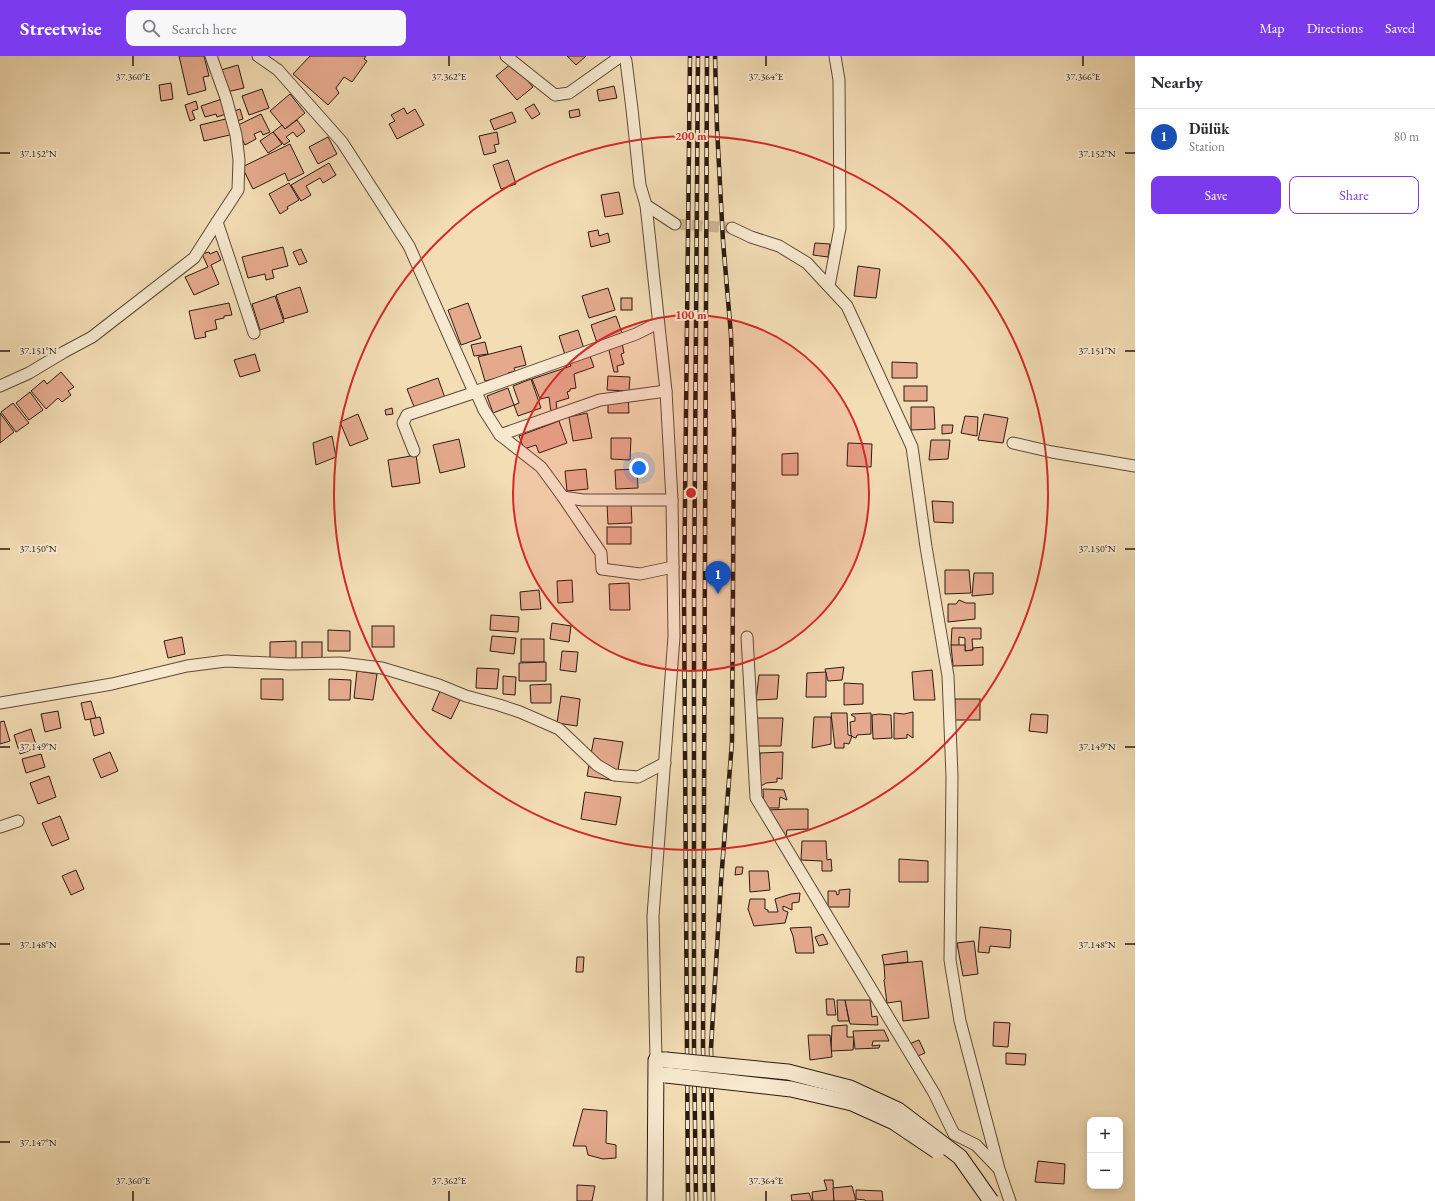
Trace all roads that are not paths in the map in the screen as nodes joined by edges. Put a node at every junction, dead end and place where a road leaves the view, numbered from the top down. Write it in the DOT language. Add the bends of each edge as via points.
graph roads {
  1 [pos="211,56"];
  2 [pos="258,56"];
  3 [pos="506,56"];
  4 [pos="622,56"];
  5 [pos="835,56"];
  6 [pos="646,205"];
  7 [pos="218,222"];
  8 [pos="675,224"];
  9 [pos="732,228"];
  10 [pos="829,286"];
  11 [pos="658,323"];
  12 [pos="254,333"];
  13 [pos="0,386"];
  14 [pos="666,391"];
  15 [pos="475,392"];
  16 [pos="500,435"];
  17 [pos="1013,443"];
  18 [pos="414,451"];
  19 [pos="1135,466"];
  20 [pos="564,497"];
  21 [pos="672,500"];
  22 [pos="673,567"];
  23 [pos="747,637"];
  24 [pos="0,703"];
  25 [pos="664,764"];
  26 [pos="18,821"];
  27 [pos="0,827"];
  28 [pos="661,1060"];
  29 [pos="661,1075"];
  30 [pos="999,1169"];
  31 [pos="655,1201"];
  32 [pos="990,1201"];
  33 [pos="1010,1201"];
  1 -- 7 [label="street" via="228,105 239,160 238,190"];
  2 -- 15 [label="street" via="278,70 342,142 401,233"];
  3 -- 4 [label="street" via="555,95 569,93"];
  4 -- 6 [label="street" via="626,61 640,185"];
  5 -- 10 [label="street" via="839,80 840,228"];
  6 -- 8 [label="street"];
  6 -- 11 [label="street"];
  7 -- 12 [label="street"];
  7 -- 13 [label="street" via="194,258 92,338"];
  9 -- 10 [label="street" via="779,246 807,263"];
  10 -- 30 [label="street" via="848,306 912,447 948,676 952,776 950,960 960,1021"];
  11 -- 14 [label="street"];
  11 -- 15 [label="street" via="636,334"];
  14 -- 16 [label="street" via="600,400"];
  14 -- 21 [label="street"];
  15 -- 16 [label="street"];
  15 -- 18 [label="street" via="407,415 403,423"];
  16 -- 20 [label="street" via="541,467"];
  17 -- 19 [label="street"];
  20 -- 21 [label="street" via="583,500"];
  20 -- 22 [label="street" via="601,553 602,569 640,574"];
  21 -- 22 [label="street"];
  22 -- 25 [label="street" via="674,637"];
  23 -- 30 [label="street" via="756,798 934,1093 954,1134 976,1145"];
  24 -- 25 [label="street" via="112,684 187,666 226,661 340,663 382,668 520,712 559,729 597,765 614,774 638,776"];
  25 -- 28 [label="street" via="653,916"];
  26 -- 27 [label="street"];
  28 -- 29 [label="street"];
  28 -- 32 [label="street, bridge" via="788,1072 850,1088 898,1110 960,1157"];
  29 -- 31 [label="street"];
  29 -- 32 [label="street, bridge" via="791,1088 852,1103 894,1122 950,1160"];
  30 -- 33 [label="street"];
}
